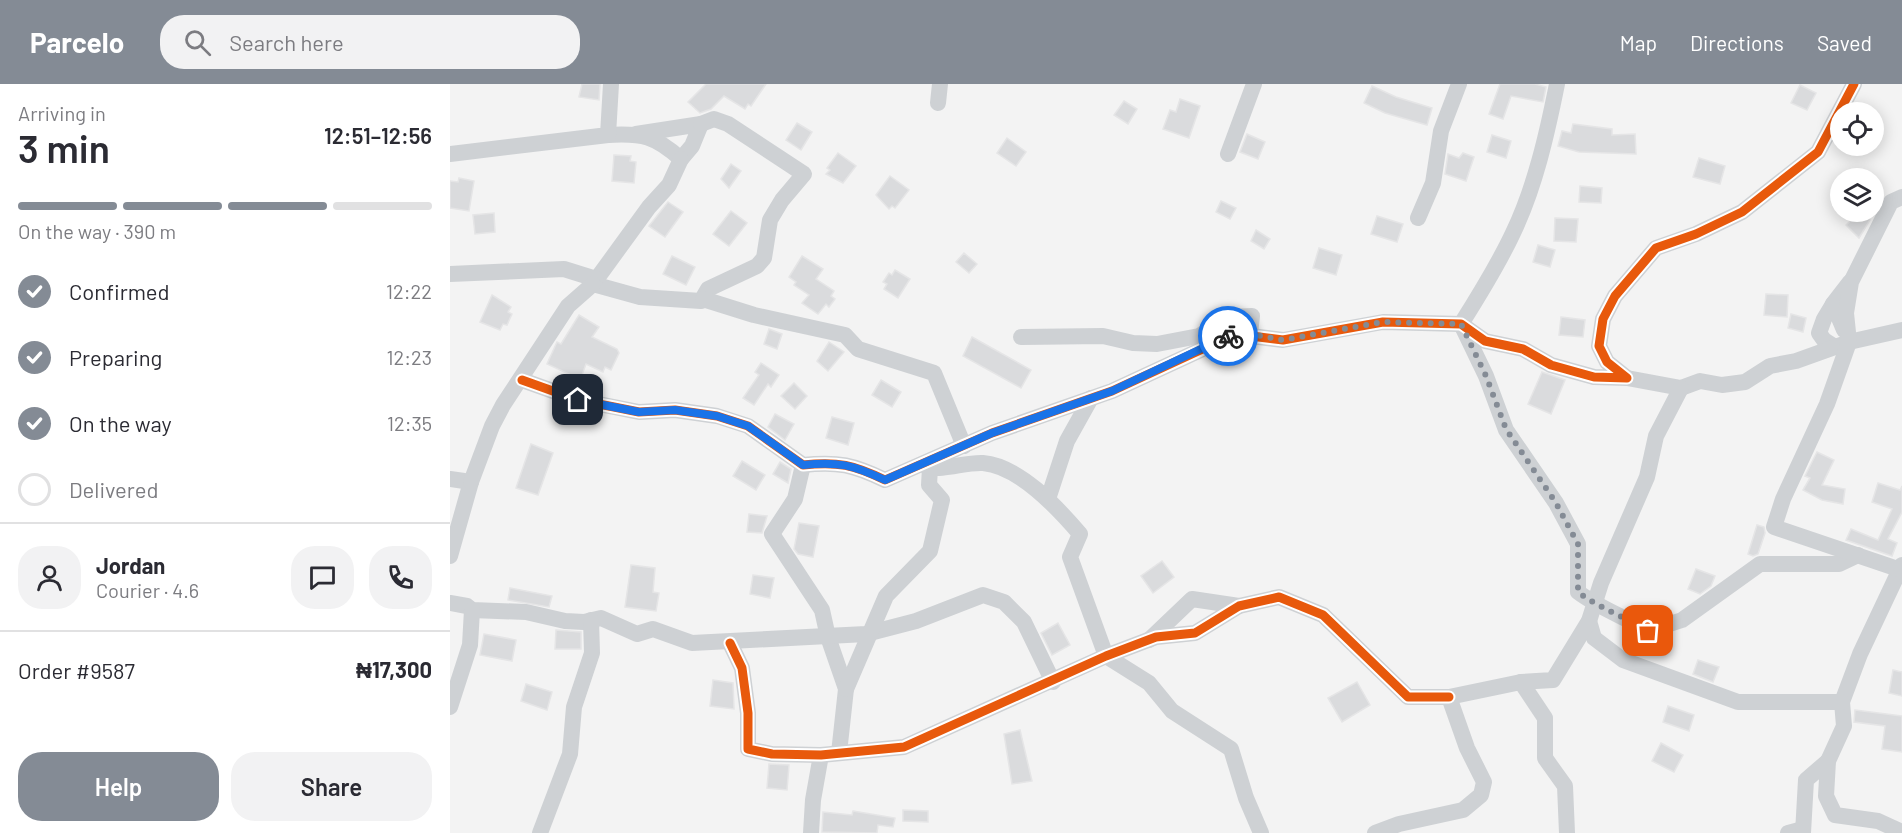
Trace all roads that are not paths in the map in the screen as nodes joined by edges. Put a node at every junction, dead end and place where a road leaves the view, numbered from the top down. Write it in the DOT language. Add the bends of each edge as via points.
graph roads {
  1 [pos="612,84"];
  2 [pos="940,84"];
  3 [pos="1254,84"];
  4 [pos="1459,84"];
  5 [pos="1557,84"];
  6 [pos="1854,84"];
  7 [pos="938,103"];
  8 [pos="701,124"];
  9 [pos="636,134"];
  10 [pos="608,135"];
  11 [pos="450,154"];
  12 [pos="1228,154"];
  13 [pos="681,159"];
  14 [pos="1902,197"];
  15 [pos="1418,218"];
  16 [pos="450,274"];
  17 [pos="594,281"];
  18 [pos="1851,282"];
  19 [pos="703,298"];
  20 [pos="1833,304"];
  21 [pos="1461,324"];
  22 [pos="1902,330"];
  23 [pos="1250,334"];
  24 [pos="1021,337"];
  25 [pos="1842,344"];
  26 [pos="1627,378"];
  27 [pos="522,380"];
  28 [pos="1681,388"];
  29 [pos="1091,398"];
  30 [pos="964,446"];
  31 [pos="803,465"];
  32 [pos="925,467"];
  33 [pos="450,479"];
  34 [pos="471,482"];
  35 [pos="1048,499"];
  36 [pos="1858,555"];
  37 [pos="450,556"];
  38 [pos="1901,568"];
  39 [pos="450,603"];
  40 [pos="1594,604"];
  41 [pos="1239,606"];
  42 [pos="472,610"];
  43 [pos="591,620"];
  44 [pos="1589,621"];
  45 [pos="870,634"];
  46 [pos="828,637"];
  47 [pos="1148,640"];
  48 [pos="730,643"];
  49 [pos="1106,656"];
  50 [pos="1053,682"];
  51 [pos="1521,682"];
  52 [pos="846,689"];
  53 [pos="1449,697"];
  54 [pos="1842,702"];
  55 [pos="450,707"];
  56 [pos="839,753"];
  57 [pos="821,755"];
  58 [pos="1828,762"];
  59 [pos="1798,832"];
  60 [pos="1902,832"];
  61 [pos="540,833"];
  62 [pos="811,833"];
  63 [pos="1261,833"];
  64 [pos="1375,833"];
  65 [pos="1568,833"];
  1 -- 10 [label="street"];
  2 -- 7 [label="street"];
  3 -- 12 [label="street"];
  4 -- 15 [label="street" via="1442,131 1433,183"];
  5 -- 21 [label="street" via="1533,179 1515,231"];
  6 -- 26 [label="street" via="1818,152 1742,212 1656,248 1615,296 1603,319 1599,346 1607,362"];
  8 -- 9 [label="street"];
  8 -- 13 [label="street" via="692,146"];
  8 -- 19 [label="street" via="714,119 728,124 804,174 770,220 764,258 757,266 708,289"];
  9 -- 10 [label="street"];
  9 -- 13 [label="street" via="649,136"];
  10 -- 11 [label="street"];
  13 -- 17 [label="street" via="669,185 648,207"];
  14 -- 18 [label="street" via="1891,202"];
  16 -- 17 [label="street" via="564,269"];
  17 -- 19 [label="street" via="640,297 680,301"];
  17 -- 27 [label="street" via="568,306"];
  18 -- 20 [label="street"];
  18 -- 25 [label="street"];
  19 -- 30 [label="street" via="754,315 845,335 858,349 934,373"];
  20 -- 25 [label="street"];
  20 -- 25 [label="street" via="1820,333 1824,340"];
  21 -- 23 [label="street" via="1383,322 1283,340"];
  21 -- 26 [label="street" via="1485,341 1523,349 1551,365 1594,377"];
  21 -- 40 [label="street" via="1506,429 1556,503 1578,544 1578,592"];
  22 -- 25 [label="street"];
  23 -- 24 [label="street" via="1252,316 1230,317 1199,336 1157,344 1103,336"];
  23 -- 29 [label="street" via="1224,337"];
  25 -- 28 [label="street" via="1770,366 1745,382 1722,385 1700,381"];
  25 -- 36 [label="street" via="1827,404 1774,527"];
  26 -- 28 [label="street"];
  27 -- 31 [label="street" via="578,400 639,412 694,412 748,426"];
  27 -- 34 [label="street" via="492,426"];
  28 -- 40 [label="street" via="1656,436 1647,477"];
  29 -- 30 [label="street"];
  29 -- 35 [label="street" via="1067,441"];
  30 -- 32 [label="street"];
  31 -- 32 [label="street" via="853,465 885,480"];
  31 -- 46 [label="street" via="795,499 772,534 822,610"];
  32 -- 35 [label="street" via="984,463 1010,469"];
  32 -- 45 [label="street" via="929,485 942,500 930,551 886,596"];
  33 -- 34 [label="street"];
  34 -- 37 [label="street"];
  35 -- 49 [label="street" via="1080,534 1070,557"];
  36 -- 38 [label="street"];
  36 -- 40 [label="street" via="1839,564 1760,564 1682,620 1648,631"];
  38 -- 54 [label="street"];
  39 -- 42 [label="street"];
  40 -- 44 [label="street"];
  41 -- 47 [label="street" via="1194,633"];
  41 -- 47 [label="street" via="1192,599"];
  41 -- 53 [label="street" via="1279,597 1323,615 1408,697"];
  42 -- 43 [label="street" via="526,612 565,621"];
  42 -- 55 [label="street" via="470,645"];
  43 -- 48 [label="street" via="601,618 637,634 653,628 692,643"];
  43 -- 61 [label="street" via="592,653 574,707 570,754"];
  44 -- 51 [label="street" via="1553,680"];
  44 -- 54 [label="street" via="1594,638 1623,660 1738,702"];
  45 -- 46 [label="street"];
  45 -- 50 [label="street" via="983,595 1004,602 1024,622"];
  45 -- 52 [label="street"];
  46 -- 48 [label="street"];
  46 -- 52 [label="street"];
  47 -- 49 [label="street"];
  48 -- 57 [label="street" via="742,668 748,748 772,754"];
  49 -- 50 [label="street"];
  49 -- 63 [label="street" via="1149,683 1172,711 1231,749"];
  50 -- 56 [label="street" via="904,747"];
  51 -- 53 [label="street"];
  51 -- 65 [label="street" via="1545,718 1545,758 1565,786"];
  52 -- 56 [label="street"];
  53 -- 64 [label="street" via="1484,782 1481,795 1463,810"];
  54 -- 58 [label="street" via="1844,726"];
  56 -- 57 [label="street"];
  57 -- 62 [label="street"];
  58 -- 59 [label="street" via="1806,780"];
  58 -- 60 [label="street" via="1826,795 1836,815 1878,821"];
}
